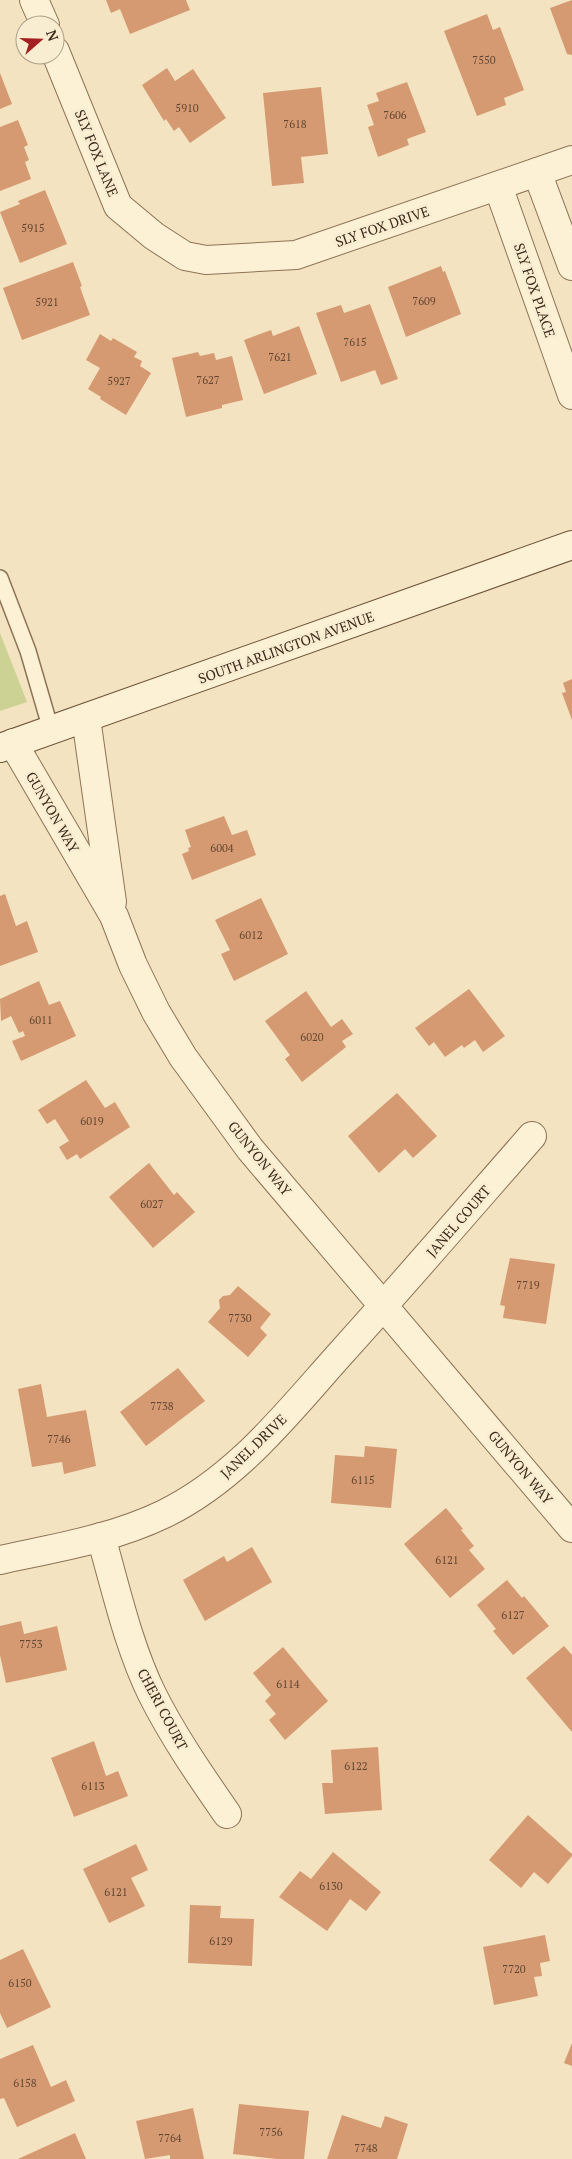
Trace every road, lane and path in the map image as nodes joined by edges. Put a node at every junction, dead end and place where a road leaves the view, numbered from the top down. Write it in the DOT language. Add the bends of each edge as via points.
graph roads {
  1 [pos="34,0"];
  2 [pos="41,15"];
  3 [pos="61,65"];
  4 [pos="572,160"];
  5 [pos="537,172"];
  6 [pos="498,186"];
  7 [pos="185,256"];
  8 [pos="572,266"];
  9 [pos="572,395"];
  10 [pos="572,545"];
  11 [pos="0,578"];
  12 [pos="86,718"];
  13 [pos="51,730"];
  14 [pos="7,746"];
  15 [pos="114,916"];
  16 [pos="532,1136"];
  17 [pos="384,1305"];
  18 [pos="572,1528"];
  19 [pos="101,1537"];
  20 [pos="0,1560"];
  21 [pos="227,1814"];
  1 -- 2 [label="street"];
  3 -- 7 [label="street, SLY FOX LANE" via="118,206 154,236"];
  4 -- 5 [label="street, SLY FOX DRIVE"];
  5 -- 6 [label="street, SLY FOX DRIVE"];
  5 -- 8 [label="street"];
  6 -- 7 [label="street, SLY FOX DRIVE" via="296,255 206,260"];
  6 -- 9 [label="street, SLY FOX PLACE"];
  10 -- 12 [label="street, SOUTH ARLINGTON AVENUE"];
  11 -- 13 [label="lane" via="26,644"];
  12 -- 13 [label="street, SOUTH ARLINGTON AVENUE"];
  12 -- 15 [label="street"];
  13 -- 14 [label="street, SOUTH ARLINGTON AVENUE"];
  14 -- 15 [label="street, GUNYON WAY"];
  15 -- 17 [label="street, GUNYON WAY" via="156,1012 183,1057 250,1149"];
  16 -- 17 [label="street, JANEL COURT"];
  17 -- 18 [label="street, GUNYON WAY"];
  17 -- 19 [label="street, JANEL DRIVE" via="269,1434 220,1479 164,1514"];
  19 -- 20 [label="street, JANEL DRIVE"];
  19 -- 21 [label="street, CHERI COURT" via="136,1656 152,1693 176,1738"];
}
